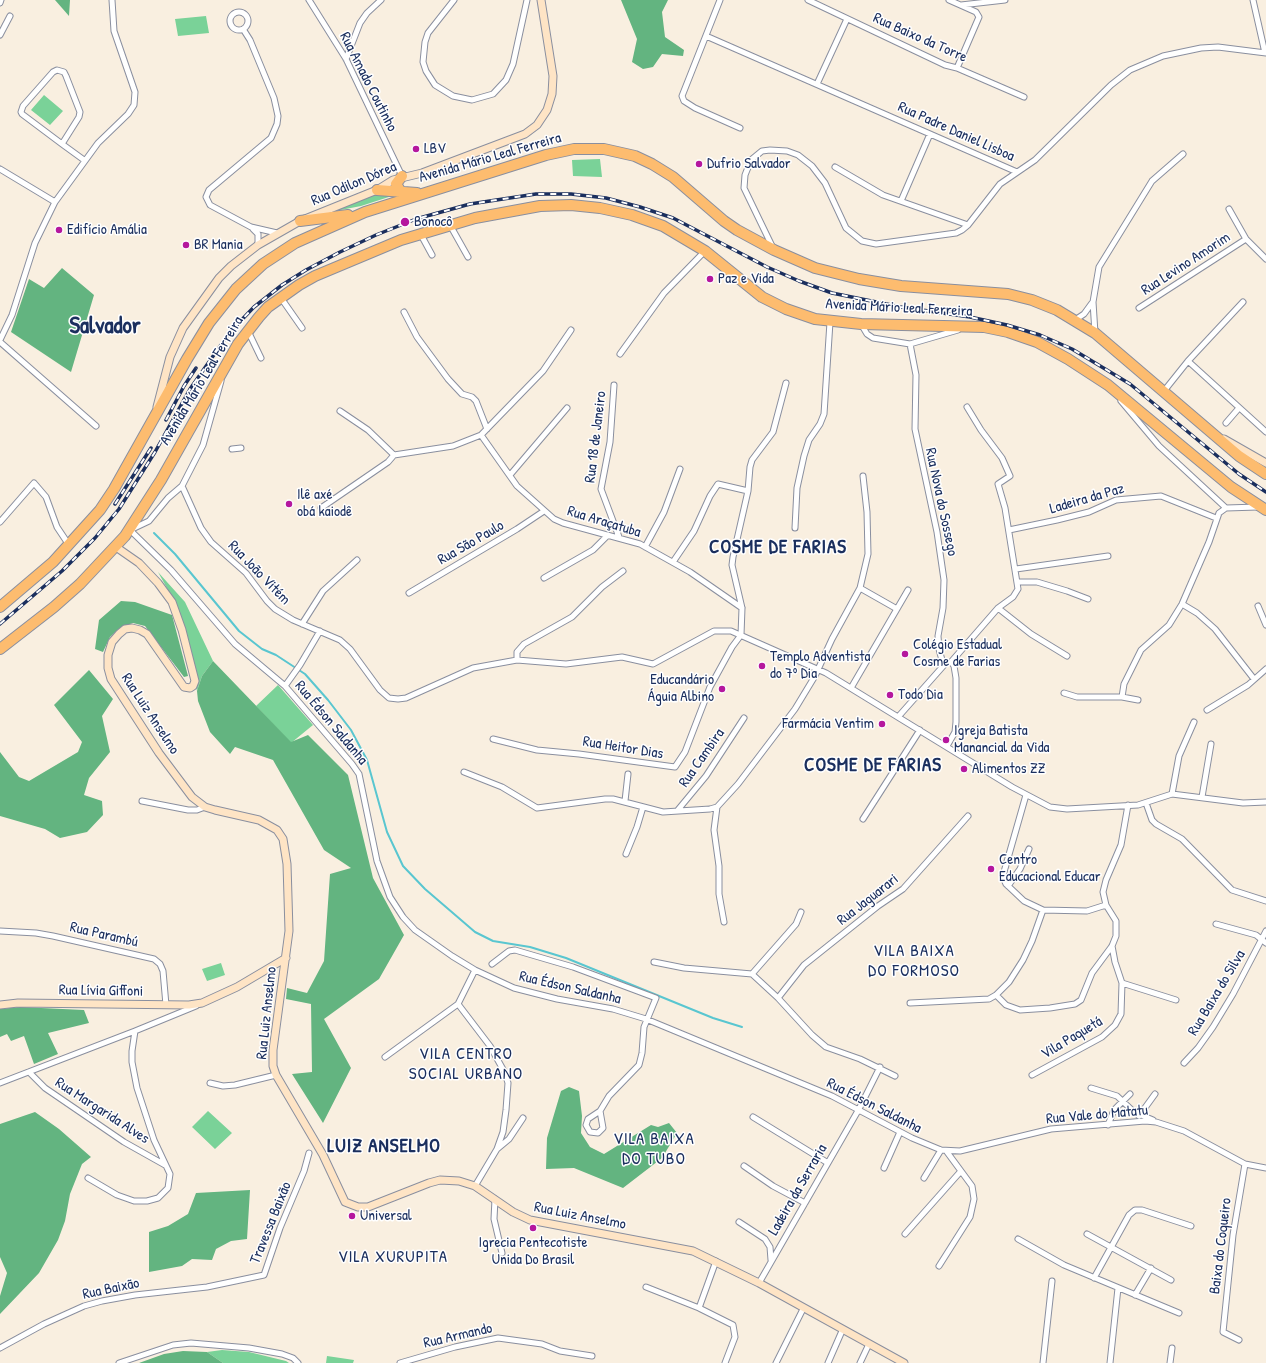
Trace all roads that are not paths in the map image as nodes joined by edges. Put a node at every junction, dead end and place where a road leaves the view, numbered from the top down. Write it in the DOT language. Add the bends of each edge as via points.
graph roads {
  1 [pos="1,0"];
  2 [pos="112,0"];
  3 [pos="310,0"];
  4 [pos="381,0"];
  5 [pos="454,0"];
  6 [pos="527,0"];
  7 [pos="541,0"];
  8 [pos="720,0"];
  9 [pos="808,0"];
  10 [pos="949,0"];
  11 [pos="1005,0"];
  12 [pos="1253,0"];
  13 [pos="0,4"];
  14 [pos="960,5"];
  15 [pos="10,16"];
  16 [pos="847,18"];
  17 [pos="243,29"];
  18 [pos="0,35"];
  19 [pos="706,36"];
  20 [pos="1266,53"];
  21 [pos="346,59"];
  22 [pos="957,68"];
  23 [pos="817,84"];
  24 [pos="1024,97"];
  25 [pos="740,128"];
  26 [pos="930,134"];
  27 [pos="62,144"];
  28 [pos="1183,154"];
  29 [pos="84,160"];
  30 [pos="835,167"];
  31 [pos="0,169"];
  32 [pos="1018,172"];
  33 [pos="402,176"];
  34 [pos="377,190"];
  35 [pos="401,192"];
  36 [pos="425,193"];
  37 [pos="901,201"];
  38 [pos="55,202"];
  39 [pos="1229,209"];
  40 [pos="365,212"];
  41 [pos="300,221"];
  42 [pos="450,224"];
  43 [pos="968,225"];
  44 [pos="251,227"];
  45 [pos="277,233"];
  46 [pos="420,233"];
  47 [pos="1246,239"];
  48 [pos="258,245"];
  49 [pos="774,250"];
  50 [pos="705,251"];
  51 [pos="432,255"];
  52 [pos="468,257"];
  53 [pos="1266,259"];
  54 [pos="281,297"];
  55 [pos="1093,302"];
  56 [pos="1243,302"];
  57 [pos="1139,308"];
  58 [pos="404,312"];
  59 [pos="1076,320"];
  60 [pos="830,322"];
  61 [pos="861,324"];
  62 [pos="971,326"];
  63 [pos="302,328"];
  64 [pos="248,330"];
  65 [pos="571,330"];
  66 [pos="1096,333"];
  67 [pos="0,341"];
  68 [pos="910,344"];
  69 [pos="620,354"];
  70 [pos="261,358"];
  71 [pos="1188,361"];
  72 [pos="223,371"];
  73 [pos="786,383"];
  74 [pos="614,385"];
  75 [pos="1108,385"];
  76 [pos="1164,391"];
  77 [pos="967,407"];
  78 [pos="567,408"];
  79 [pos="1239,408"];
  80 [pos="340,411"];
  81 [pos="153,420"];
  82 [pos="1226,422"];
  83 [pos="96,426"];
  84 [pos="487,429"];
  85 [pos="1266,432"];
  86 [pos="481,435"];
  87 [pos="1215,435"];
  88 [pos="241,448"];
  89 [pos="232,449"];
  90 [pos="394,455"];
  91 [pos="1266,463"];
  92 [pos="680,469"];
  93 [pos="1266,474"];
  94 [pos="510,476"];
  95 [pos="863,476"];
  96 [pos="182,486"];
  97 [pos="748,491"];
  98 [pos="320,508"];
  99 [pos="1226,508"];
  100 [pos="1263,508"];
  101 [pos="544,511"];
  102 [pos="1216,518"];
  103 [pos="0,522"];
  104 [pos="795,528"];
  105 [pos="130,530"];
  106 [pos="1009,530"];
  107 [pos="608,535"];
  108 [pos="619,537"];
  109 [pos="69,546"];
  110 [pos="116,547"];
  111 [pos="645,547"];
  112 [pos="1108,556"];
  113 [pos="358,560"];
  114 [pos="673,562"];
  115 [pos="1016,569"];
  116 [pos="623,570"];
  117 [pos="544,578"];
  118 [pos="1018,582"];
  119 [pos="860,588"];
  120 [pos="908,590"];
  121 [pos="409,593"];
  122 [pos="1088,600"];
  123 [pos="1182,604"];
  124 [pos="1258,606"];
  125 [pos="0,607"];
  126 [pos="742,608"];
  127 [pos="998,608"];
  128 [pos="897,610"];
  129 [pos="302,624"];
  130 [pos="1266,625"];
  131 [pos="320,631"];
  132 [pos="741,635"];
  133 [pos="0,649"];
  134 [pos="1067,656"];
  135 [pos="518,660"];
  136 [pos="951,662"];
  137 [pos="943,664"];
  138 [pos="818,669"];
  139 [pos="1266,669"];
  140 [pos="1254,679"];
  141 [pos="285,686"];
  142 [pos="851,688"];
  143 [pos="1064,694"];
  144 [pos="1122,697"];
  145 [pos="1138,700"];
  146 [pos="1208,710"];
  147 [pos="898,716"];
  148 [pos="744,718"];
  149 [pos="1194,722"];
  150 [pos="920,730"];
  151 [pos="493,738"];
  152 [pos="1212,744"];
  153 [pos="947,746"];
  154 [pos="464,772"];
  155 [pos="628,774"];
  156 [pos="1172,794"];
  157 [pos="1026,795"];
  158 [pos="1202,797"];
  159 [pos="142,801"];
  160 [pos="625,801"];
  161 [pos="1266,802"];
  162 [pos="1146,803"];
  163 [pos="1128,805"];
  164 [pos="205,807"];
  165 [pos="643,807"];
  166 [pos="717,807"];
  167 [pos="677,811"];
  168 [pos="968,816"];
  169 [pos="863,818"];
  170 [pos="1029,849"];
  171 [pos="626,854"];
  172 [pos="1008,886"];
  173 [pos="1266,901"];
  174 [pos="1106,905"];
  175 [pos="1043,910"];
  176 [pos="801,912"];
  177 [pos="724,922"];
  178 [pos="1216,924"];
  179 [pos="0,931"];
  180 [pos="1266,931"];
  181 [pos="1264,941"];
  182 [pos="1112,946"];
  183 [pos="286,958"];
  184 [pos="654,962"];
  185 [pos="492,964"];
  186 [pos="475,970"];
  187 [pos="752,974"];
  188 [pos="1122,983"];
  189 [pos="996,996"];
  190 [pos="778,998"];
  191 [pos="1176,1000"];
  192 [pos="202,1003"];
  193 [pos="910,1003"];
  194 [pos="458,1004"];
  195 [pos="0,1005"];
  196 [pos="166,1005"];
  197 [pos="646,1020"];
  198 [pos="136,1031"];
  199 [pos="385,1057"];
  200 [pos="1184,1063"];
  201 [pos="880,1067"];
  202 [pos="29,1072"];
  203 [pos="276,1075"];
  204 [pos="1032,1075"];
  205 [pos="895,1076"];
  206 [pos="0,1083"];
  207 [pos="210,1084"];
  208 [pos="1091,1088"];
  209 [pos="1130,1094"];
  210 [pos="1155,1094"];
  211 [pos="1122,1100"];
  212 [pos="859,1109"];
  213 [pos="600,1111"];
  214 [pos="1140,1114"];
  215 [pos="753,1117"];
  216 [pos="523,1118"];
  217 [pos="1136,1122"];
  218 [pos="1156,1122"];
  219 [pos="1108,1125"];
  220 [pos="900,1132"];
  221 [pos="497,1149"];
  222 [pos="941,1150"];
  223 [pos="947,1152"];
  224 [pos="309,1153"];
  225 [pos="828,1163"];
  226 [pos="1245,1164"];
  227 [pos="166,1165"];
  228 [pos="744,1166"];
  229 [pos="884,1168"];
  230 [pos="1266,1168"];
  231 [pos="961,1171"];
  232 [pos="88,1178"];
  233 [pos="924,1178"];
  234 [pos="475,1186"];
  235 [pos="495,1199"];
  236 [pos="805,1203"];
  237 [pos="739,1222"];
  238 [pos="1192,1226"];
  239 [pos="905,1234"];
  240 [pos="1087,1234"];
  241 [pos="1018,1239"];
  242 [pos="1112,1247"];
  243 [pos="502,1253"];
  244 [pos="771,1260"];
  245 [pos="716,1261"];
  246 [pos="939,1266"];
  247 [pos="1151,1268"];
  248 [pos="1094,1278"];
  249 [pos="1171,1280"];
  250 [pos="1052,1281"];
  251 [pos="236,1282"];
  252 [pos="759,1283"];
  253 [pos="646,1287"];
  254 [pos="1118,1288"];
  255 [pos="1135,1295"];
  256 [pos="699,1308"];
  257 [pos="803,1308"];
  258 [pos="1179,1313"];
  259 [pos="842,1331"];
  260 [pos="1239,1340"];
  261 [pos="869,1344"];
  262 [pos="0,1348"];
  263 [pos="1172,1348"];
  264 [pos="592,1356"];
  265 [pos="119,1363"];
  266 [pos="298,1363"];
  267 [pos="400,1363"];
  268 [pos="725,1363"];
  269 [pos="776,1363"];
  270 [pos="828,1363"];
  271 [pos="860,1363"];
  272 [pos="904,1363"];
  273 [pos="1043,1363"];
  274 [pos="1110,1363"];
  275 [pos="1170,1363"];
  1 -- 13 [label="street"];
  2 -- 29 [label="street" via="114,30 135,92 134,105"];
  3 -- 21 [label="street, Rua Amado Coutinho"];
  4 -- 21 [label="street" via="360,23"];
  5 -- 6 [label="street" via="428,33 423,62 435,85 453,96 472,100 493,94 506,80 513,64"];
  7 -- 33 [label="street, Rua Odilon Dórea" via="553,76 552,94 547,110 537,125 525,134 422,173"];
  8 -- 19 [label="street"];
  9 -- 16 [label="street, Rua Baixo da Torre"];
  10 -- 14 [label="street"];
  11 -- 14 [label="street"];
  12 -- 20 [label="street"];
  14 -- 22 [label="street" via="976,12 979,17"];
  15 -- 18 [label="street"];
  16 -- 22 [label="street, Rua Baixo da Torre" via="945,65"];
  16 -- 23 [label="street"];
  17 -- 44 [label="street" via="274,98 277,124 271,138 209,190 206,197 210,204"];
  19 -- 23 [label="street, Rua Padre Daniel Lisboa"];
  19 -- 25 [label="street" via="682,96 684,101 694,108"];
  20 -- 32 [label="street, Rua Padre Daniel Lisboa" via="1218,47 1201,48 1163,56 1138,65 1110,85 1035,160"];
  21 -- 33 [label="street, Rua Amado Coutinho"];
  22 -- 24 [label="street, Rua Baixo da Torre"];
  23 -- 26 [label="street, Rua Padre Daniel Lisboa"];
  26 -- 32 [label="street, Rua Padre Daniel Lisboa"];
  26 -- 37 [label="street"];
  27 -- 27 [label="street" via="80,112 64,72 57,70 21,109 22,114"];
  27 -- 29 [label="street"];
  28 -- 55 [label="street" via="1152,181 1120,229 1098,267"];
  29 -- 38 [label="street"];
  30 -- 37 [label="street" via="874,191"];
  31 -- 38 [label="street"];
  32 -- 43 [label="street" via="993,191"];
  33 -- 34 [label="street, Rua Odilon Dórea"];
  33 -- 35 [label="highway" via="396,184"];
  34 -- 35 [label="highway"];
  34 -- 41 [label="street, Rua Odilon Dórea"];
  35 -- 36 [label="highway"];
  36 -- 40 [label="highway, Avenida Mário Leal Ferreira"];
  36 -- 49 [label="highway, Avenida Mário Leal Ferreira" via="546,155 574,149 604,149 635,156 652,164 673,177 724,221"];
  37 -- 43 [label="street"];
  38 -- 67 [label="street" via="35,243 12,315"];
  39 -- 47 [label="street, Rua Levino Amorim"];
  40 -- 41 [label="highway"];
  40 -- 81 [label="highway, Avenida Mário Leal Ferreira" via="294,243 249,276 209,323"];
  41 -- 45 [label="street, Rua Odilon Dórea"];
  42 -- 46 [label="highway, Avenida Mário Leal Ferreira"];
  42 -- 50 [label="highway, Avenida Mário Leal Ferreira" via="524,208 585,206 649,221 678,234"];
  42 -- 52 [label="street"];
  43 -- 49 [label="street" via="956,233 876,244 862,241 846,228 824,183 812,166 798,155 783,150 770,150 751,160 744,188"];
  44 -- 45 [label="street"];
  44 -- 48 [label="street" via="258,234"];
  45 -- 48 [label="street, Rua Odilon Dórea"];
  46 -- 51 [label="street"];
  46 -- 54 [label="highway, Avenida Mário Leal Ferreira" via="331,269"];
  47 -- 53 [label="street, Rua Levino Amorim"];
  47 -- 57 [label="street, Rua Levino Amorim"];
  48 -- 81 [label="street, Rua Odilon Dórea" via="219,278 183,328 170,357"];
  49 -- 59 [label="highway, Avenida Mário Leal Ferreira" via="815,268 859,279 920,288 1020,296"];
  50 -- 60 [label="highway, Avenida Mário Leal Ferreira" via="751,289 774,304 801,315"];
  50 -- 69 [label="street" via="664,293"];
  54 -- 63 [label="street"];
  54 -- 64 [label="highway, Avenida Mário Leal Ferreira"];
  55 -- 59 [label="street"];
  55 -- 66 [label="street"];
  56 -- 71 [label="street"];
  58 -- 84 [label="street" via="417,337 448,379 462,394 476,401"];
  59 -- 66 [label="highway, Avenida Mário Leal Ferreira"];
  60 -- 61 [label="highway, Avenida Mário Leal Ferreira"];
  60 -- 104 [label="street" via="824,414 805,452 797,488"];
  61 -- 62 [label="highway, Avenida Mário Leal Ferreira"];
  61 -- 68 [label="street" via="873,338"];
  62 -- 68 [label="street"];
  62 -- 75 [label="highway, Avenida Mário Leal Ferreira" via="997,329 1037,342"];
  64 -- 70 [label="street"];
  64 -- 72 [label="highway, Avenida Mário Leal Ferreira"];
  65 -- 84 [label="street" via="543,370"];
  66 -- 76 [label="highway, Avenida Mário Leal Ferreira"];
  67 -- 83 [label="street"];
  68 -- 137 [label="street, Rua Nova do Sossego" via="916,375 915,429 937,532 944,580 938,636"];
  71 -- 76 [label="street"];
  71 -- 79 [label="street"];
  72 -- 96 [label="street" via="203,445"];
  72 -- 105 [label="highway, Avenida Mário Leal Ferreira"];
  73 -- 97 [label="street" via="775,428 752,460"];
  74 -- 108 [label="street, Rua 18 de Janeiro" via="610,442 601,483 603,497"];
  75 -- 99 [label="street" via="1151,437"];
  75 -- 100 [label="highway, Avenida Mário Leal Ferreira" via="1231,487"];
  76 -- 87 [label="highway, Avenida Mário Leal Ferreira"];
  77 -- 106 [label="street" via="1008,470 1010,476 998,484"];
  78 -- 94 [label="street"];
  79 -- 82 [label="street"];
  79 -- 85 [label="street"];
  80 -- 90 [label="street" via="364,427"];
  81 -- 109 [label="highway, Avenida Mário Leal Ferreira" via="114,489"];
  84 -- 86 [label="street"];
  86 -- 90 [label="street" via="453,446"];
  86 -- 94 [label="street, Rua Araçatuba"];
  87 -- 91 [label="street, Avenida Mário Leal Ferreira"];
  87 -- 93 [label="highway, Avenida Mário Leal Ferreira" via="1239,456"];
  88 -- 89 [label="street"];
  90 -- 98 [label="street" via="345,493"];
  92 -- 111 [label="street" via="664,512"];
  94 -- 101 [label="street, Rua Araçatuba"];
  95 -- 119 [label="street" via="868,554"];
  96 -- 105 [label="street" via="149,521"];
  96 -- 129 [label="street, Rua João Vitém" via="201,528 211,542 237,564 275,609"];
  97 -- 114 [label="street" via="718,484 694,531"];
  97 -- 126 [label="street" via="732,565"];
  99 -- 100 [label="street"];
  99 -- 102 [label="street"];
  101 -- 107 [label="street, Rua Araçatuba" via="563,523"];
  101 -- 121 [label="street, Rua São Paulo"];
  102 -- 106 [label="street, Ladeira da Paz" via="1161,496 1116,500 1089,512"];
  102 -- 123 [label="street" via="1209,542"];
  103 -- 109 [label="street" via="34,483 46,498 57,527"];
  105 -- 110 [label="highway, Avenida Mário Leal Ferreira"];
  105 -- 141 [label="street, Rua Édson Saldanha" via="171,570 235,644"];
  106 -- 115 [label="street"];
  107 -- 108 [label="street, Rua Araçatuba"];
  107 -- 117 [label="street" via="593,550"];
  108 -- 111 [label="street, Rua Araçatuba"];
  109 -- 125 [label="highway, Avenida Mário Leal Ferreira"];
  110 -- 133 [label="highway, Avenida Mário Leal Ferreira" via="54,607"];
  110 -- 164 [label="street, Rua Luiz Anselmo" via="139,563 172,602 178,615 195,681 190,688 184,686 147,634 140,630 125,630 112,642 108,655 111,679 192,797"];
  111 -- 114 [label="street, Rua Araçatuba"];
  112 -- 115 [label="street"];
  113 -- 129 [label="street" via="323,591"];
  114 -- 126 [label="street, Rua Araçatuba"];
  115 -- 118 [label="street"];
  116 -- 135 [label="street" via="572,616 524,644 518,652"];
  118 -- 122 [label="street" via="1043,583"];
  118 -- 127 [label="street" via="1016,593"];
  119 -- 128 [label="street"];
  119 -- 138 [label="street"];
  120 -- 128 [label="street"];
  123 -- 140 [label="street" via="1215,629"];
  123 -- 144 [label="street" via="1169,625 1142,650 1124,684"];
  124 -- 130 [label="street"];
  126 -- 132 [label="street"];
  127 -- 134 [label="street" via="1031,634"];
  127 -- 136 [label="street"];
  128 -- 142 [label="street"];
  129 -- 131 [label="street, Rua João Vitém"];
  131 -- 135 [label="street, Rua João Vitém" via="346,646 380,690 393,699 406,698 473,668"];
  131 -- 141 [label="street" via="299,668"];
  132 -- 135 [label="street, Rua João Vitém" via="732,631 714,631 653,664 622,657 566,664"];
  132 -- 138 [label="street, Rua João Vitém" via="765,648"];
  132 -- 151 [label="street, Rua Heitor Dias" via="710,687 686,752 675,767 538,750"];
  136 -- 137 [label="street"];
  136 -- 153 [label="street" via="956,674 956,722 955,732"];
  137 -- 147 [label="street"];
  138 -- 142 [label="street, Rua João Vitém"];
  138 -- 166 [label="street" via="791,715"];
  139 -- 140 [label="street"];
  140 -- 146 [label="street"];
  141 -- 186 [label="street, Rua Édson Saldanha" via="359,774 379,866 396,908 422,936"];
  142 -- 147 [label="street, Rua João Vitém"];
  143 -- 144 [label="street" via="1077,697"];
  144 -- 145 [label="street"];
  147 -- 150 [label="street, Rua João Vitém"];
  148 -- 167 [label="street, Rua Cambira" via="706,776"];
  149 -- 156 [label="street" via="1179,756"];
  150 -- 153 [label="street, Rua João Vitém"];
  150 -- 169 [label="street"];
  152 -- 158 [label="street"];
  153 -- 157 [label="street, Rua João Vitém"];
  154 -- 160 [label="street" via="502,787 537,808 605,799"];
  155 -- 160 [label="street"];
  156 -- 158 [label="street"];
  156 -- 162 [label="street, Rua João Vitém"];
  157 -- 163 [label="street, Rua João Vitém" via="1059,809"];
  157 -- 172 [label="street" via="1003,877"];
  158 -- 161 [label="street" via="1243,803"];
  159 -- 164 [label="street" via="188,810"];
  160 -- 165 [label="street"];
  162 -- 163 [label="street, Rua João Vitém"];
  162 -- 173 [label="street" via="1152,820 1182,839 1232,890"];
  163 -- 174 [label="street" via="1121,845 1104,886"];
  164 -- 183 [label="street, Rua Luiz Anselmo" via="259,820 277,830 282,838 287,864 289,918"];
  165 -- 167 [label="street" via="658,811"];
  165 -- 171 [label="street"];
  166 -- 167 [label="street"];
  166 -- 177 [label="street" via="714,830"];
  168 -- 190 [label="street, Rua Jaguarari" via="907,886 804,965"];
  170 -- 172 [label="street" via="1020,869"];
  172 -- 175 [label="street" via="1024,901"];
  174 -- 175 [label="street" via="1087,911"];
  174 -- 182 [label="street" via="1116,926"];
  175 -- 189 [label="street" via="1023,960"];
  176 -- 187 [label="street" via="796,924"];
  178 -- 181 [label="street"];
  179 -- 196 [label="street, Rua Parambú" via="53,936 154,959 163,971"];
  180 -- 181 [label="street, Rua Baixa do Silva"];
  181 -- 200 [label="street, Rua Baixa do Silva" via="1204,1041"];
  182 -- 188 [label="street, Vila Paquetá"];
  182 -- 189 [label="street" via="1092,973 1081,1000 1075,1004 1020,1010 1006,1005"];
  183 -- 192 [label="street" via="237,987"];
  183 -- 203 [label="street, Rua Luiz Anselmo" via="273,1050"];
  184 -- 187 [label="street" via="684,968"];
  185 -- 197 [label="street" via="509,951 515,950 573,967 656,998"];
  186 -- 194 [label="street"];
  186 -- 197 [label="street, Rua Édson Saldanha" via="514,988 613,1009"];
  187 -- 190 [label="street"];
  188 -- 191 [label="street"];
  188 -- 204 [label="street, Vila Paquetá" via="1120,1014 1109,1032"];
  189 -- 193 [label="street" via="989,999"];
  190 -- 201 [label="street" via="826,1047"];
  192 -- 196 [label="street, Rua Lívia Giffoni"];
  192 -- 198 [label="street"];
  194 -- 199 [label="street"];
  194 -- 221 [label="street" via="490,1046 508,1083 503,1132"];
  195 -- 196 [label="street, Rua Lívia Giffoni"];
  197 -- 212 [label="street, Rua Édson Saldanha" via="755,1063"];
  197 -- 213 [label="street" via="639,1065 609,1096"];
  198 -- 202 [label="street"];
  198 -- 227 [label="street" via="132,1051 133,1072 154,1140"];
  201 -- 205 [label="street"];
  201 -- 212 [label="street, Ladeira da Serraria"];
  202 -- 206 [label="street"];
  202 -- 227 [label="street, Rua Margarida Alves" via="56,1096 124,1142"];
  203 -- 207 [label="street" via="235,1085"];
  203 -- 234 [label="street, Rua Luiz Anselmo" via="313,1137 345,1202 358,1207 368,1207 440,1180 459,1181"];
  208 -- 211 [label="street"];
  209 -- 211 [label="street"];
  210 -- 214 [label="street"];
  211 -- 214 [label="street" via="1134,1112"];
  211 -- 219 [label="street" via="1111,1115"];
  212 -- 220 [label="street, Rua Édson Saldanha"];
  212 -- 225 [label="street, Ladeira da Serraria"];
  213 -- 213 [label="street" via="586,1122 586,1128 590,1132 598,1133 603,1128"];
  214 -- 217 [label="street"];
  214 -- 218 [label="street"];
  215 -- 225 [label="street"];
  216 -- 221 [label="street" via="509,1139"];
  217 -- 218 [label="street, Rua Vale do Matatu"];
  217 -- 219 [label="street, Rua Vale do Matatu"];
  218 -- 226 [label="street, Rua Vale do Matatu" via="1184,1131"];
  219 -- 223 [label="street, Rua Vale do Matatu" via="1051,1129"];
  220 -- 222 [label="street, Rua Édson Saldanha" via="922,1144"];
  220 -- 229 [label="street"];
  221 -- 234 [label="street"];
  222 -- 223 [label="street, Rua Édson Saldanha"];
  222 -- 233 [label="street"];
  223 -- 231 [label="street"];
  224 -- 251 [label="street, Travessa Baixão" via="264,1275 251,1276"];
  225 -- 236 [label="street, Ladeira da Serraria"];
  226 -- 230 [label="street, Rua Vale do Matatu"];
  226 -- 260 [label="street, Baixa do Coqueiro" via="1233,1235 1223,1332"];
  227 -- 232 [label="street" via="170,1174 168,1188 158,1198 147,1201 125,1199"];
  228 -- 236 [label="street" via="773,1186"];
  231 -- 239 [label="street"];
  231 -- 246 [label="street" via="972,1186 973,1207 970,1217"];
  234 -- 235 [label="street, Rua Luiz Anselmo"];
  235 -- 243 [label="street" via="494,1220"];
  235 -- 245 [label="street, Rua Luiz Anselmo" via="530,1220 683,1248"];
  236 -- 244 [label="street, Ladeira da Serraria"];
  237 -- 244 [label="street" via="765,1239 770,1247"];
  238 -- 242 [label="street" via="1142,1210 1132,1212"];
  240 -- 242 [label="street"];
  241 -- 248 [label="street" via="1064,1265"];
  242 -- 247 [label="street"];
  242 -- 248 [label="street"];
  244 -- 252 [label="street, Ladeira da Serraria"];
  245 -- 252 [label="street, Rua Luiz Anselmo"];
  245 -- 256 [label="street"];
  247 -- 249 [label="street"];
  247 -- 255 [label="street"];
  248 -- 254 [label="street"];
  250 -- 273 [label="street"];
  251 -- 262 [label="street, Rua Baixão" via="135,1295 84,1306"];
  252 -- 257 [label="street, Rua Luiz Anselmo"];
  253 -- 256 [label="street"];
  254 -- 255 [label="street"];
  254 -- 274 [label="street"];
  255 -- 258 [label="street"];
  256 -- 268 [label="street" via="732,1325 735,1337"];
  257 -- 259 [label="street, Rua Luiz Anselmo"];
  257 -- 269 [label="street"];
  259 -- 261 [label="street, Rua Luiz Anselmo"];
  259 -- 270 [label="street"];
  261 -- 271 [label="street"];
  261 -- 272 [label="street, Rua Luiz Anselmo"];
  263 -- 275 [label="street"];
  264 -- 267 [label="street, Rua Armando" via="560,1351 542,1344 498,1338"];
  265 -- 266 [label="street" via="173,1345 190,1343 282,1354"];
}
